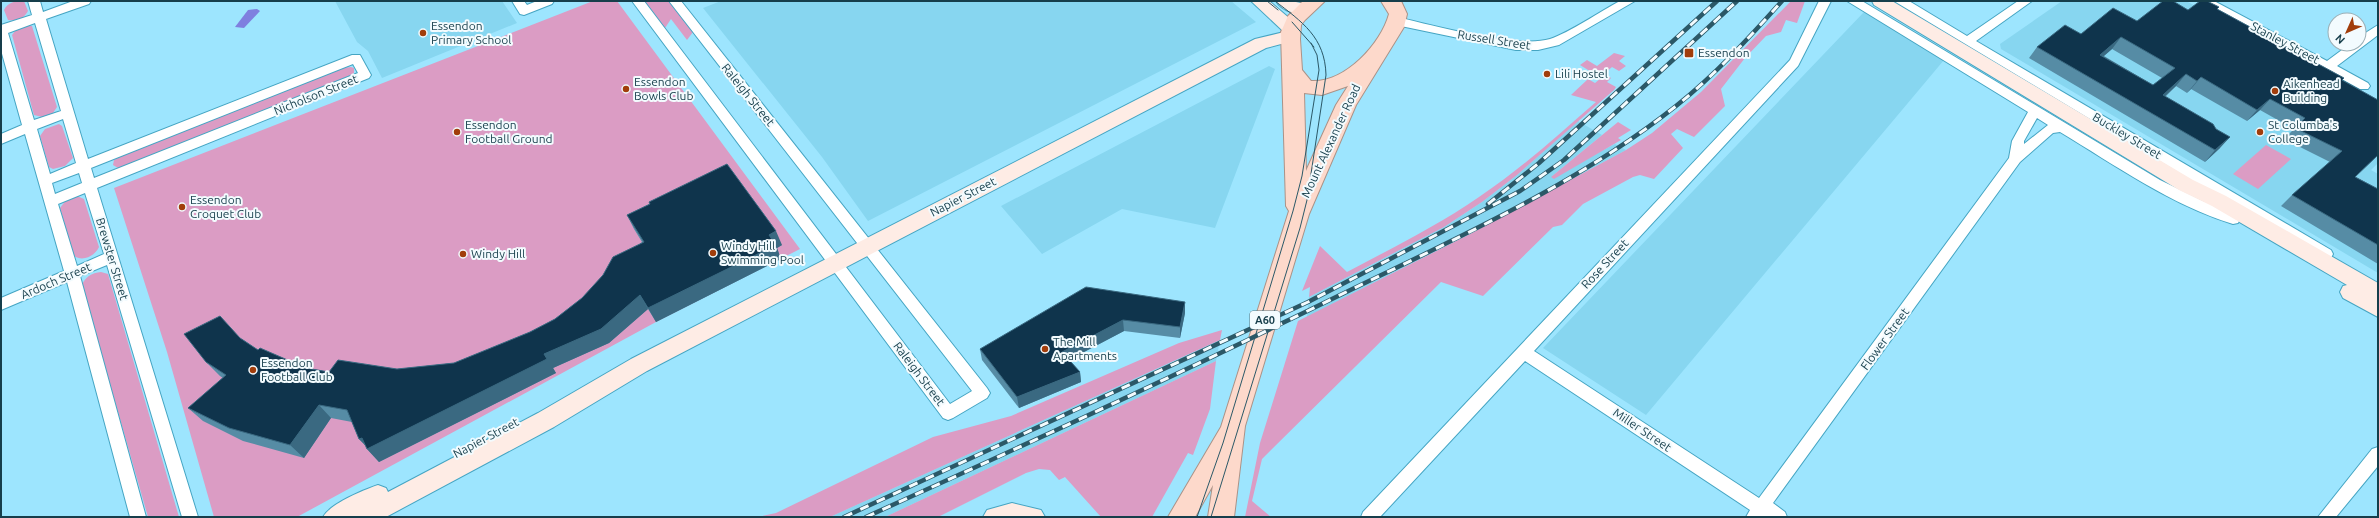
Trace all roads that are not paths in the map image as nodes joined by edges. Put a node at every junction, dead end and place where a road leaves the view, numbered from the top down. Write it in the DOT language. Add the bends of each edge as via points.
graph roads {
  1 [pos="34,1"];
  2 [pos="85,1"];
  3 [pos="518,1"];
  4 [pos="548,1"];
  5 [pos="638,1"];
  6 [pos="675,1"];
  7 [pos="1258,1"];
  8 [pos="1284,1"];
  9 [pos="1629,1"];
  10 [pos="1825,1"];
  11 [pos="1853,1"];
  12 [pos="1880,1"];
  13 [pos="1900,1"];
  14 [pos="2026,1"];
  15 [pos="2205,1"];
  16 [pos="1310,5"];
  17 [pos="1396,10"];
  18 [pos="39,17"];
  19 [pos="2378,29"];
  20 [pos="1,30"];
  21 [pos="1290,32"];
  22 [pos="1968,41"];
  23 [pos="1380,49"];
  24 [pos="2330,66"];
  25 [pos="1293,72"];
  26 [pos="2364,86"];
  27 [pos="2035,111"];
  28 [pos="68,113"];
  29 [pos="2062,127"];
  30 [pos="29,128"];
  31 [pos="1,139"];
  32 [pos="2015,159"];
  33 [pos="84,166"];
  34 [pos="45,181"];
  35 [pos="2186,185"];
  36 [pos="90,186"];
  37 [pos="51,201"];
  38 [pos="1298,214"];
  39 [pos="2233,219"];
  40 [pos="867,246"];
  41 [pos="111,257"];
  42 [pos="835,263"];
  43 [pos="72,274"];
  44 [pos="2350,277"];
  45 [pos="2378,293"];
  46 [pos="1,304"];
  47 [pos="2378,310"];
  48 [pos="1523,352"];
  49 [pos="639,365"];
  50 [pos="1233,426"];
  51 [pos="2378,454"];
  52 [pos="1759,510"];
  53 [pos="138,517"];
  54 [pos="190,517"];
  55 [pos="335,517"];
  56 [pos="364,517"];
  57 [pos="995,517"];
  58 [pos="1033,517"];
  59 [pos="1181,517"];
  60 [pos="1221,517"];
  61 [pos="1369,517"];
  62 [pos="1779,517"];
  63 [pos="2326,517"];
  1 -- 18 [label="street, Brewster Street"];
  2 -- 18 [label="street"];
  3 -- 4 [label="street" via="524,11"];
  5 -- 42 [label="street, Raleigh Street"];
  6 -- 40 [label="street, Raleigh Street"];
  7 -- 21 [label="street"];
  8 -- 16 [label="street"];
  9 -- 17 [label="street, Russell Street" via="1555,42 1538,46 1516,46"];
  10 -- 48 [label="street, Rose Street" via="1815,16 1802,50 1794,63"];
  11 -- 27 [label="street, Buckley Street"];
  12 -- 35 [label="street, Buckley Street"];
  13 -- 22 [label="street, Buckley Street"];
  14 -- 22 [label="street"];
  15 -- 24 [label="street, Stanley Street"];
  16 -- 21 [label="main road" via="1296,18"];
  17 -- 23 [label="main road, A60"];
  18 -- 20 [label="street"];
  18 -- 28 [label="street, Brewster Street"];
  19 -- 24 [label="street"];
  20 -- 30 [label="street"];
  21 -- 25 [label="main road, A60"];
  21 -- 40 [label="street, Napier Street" via="1257,46"];
  22 -- 44 [label="street, Buckley Street" via="2326,253"];
  23 -- 25 [label="main road, A60" via="1354,72 1330,87 1306,87 1296,80"];
  23 -- 38 [label="main road, Mount Alexander Road / A60" via="1346,105"];
  24 -- 26 [label="street, Stanley Street"];
  25 -- 38 [label="main road, Mount Alexander Road / A60"];
  27 -- 29 [label="street, Buckley Street"];
  27 -- 32 [label="street, Flower Street" via="2018,141"];
  28 -- 30 [label="street" via="48,124"];
  28 -- 33 [label="street, Brewster Street"];
  29 -- 32 [label="street, Flower Street" via="2049,129"];
  29 -- 39 [label="street, Buckley Street" via="2164,188"];
  30 -- 31 [label="street"];
  30 -- 34 [label="street"];
  32 -- 52 [label="street, Flower Street"];
  33 -- 34 [label="street, Nicholson Street"];
  33 -- 36 [label="street, Brewster Street"];
  33 -- 36 [label="street, Nicholson Street" via="356,58 365,75"];
  34 -- 37 [label="street"];
  35 -- 39 [label="street, Buckley Street"];
  35 -- 44 [label="street, Buckley Street" via="2219,200"];
  36 -- 37 [label="street, Nicholson Street"];
  36 -- 41 [label="street, Brewster Street"];
  37 -- 43 [label="street"];
  38 -- 50 [label="main road, Mount Alexander Road / A60"];
  39 -- 47 [label="street, Buckley Street"];
  40 -- 42 [label="street, Napier Street"];
  40 -- 42 [label="street, Raleigh Street" via="982,393 948,413"];
  41 -- 43 [label="street, Ardoch Street"];
  41 -- 54 [label="street, Brewster Street"];
  42 -- 49 [label="street, Napier Street"];
  43 -- 46 [label="street, Ardoch Street"];
  43 -- 53 [label="street"];
  44 -- 45 [label="street, Buckley Street"];
  48 -- 52 [label="street, Miller Street"];
  48 -- 61 [label="street, Rose Street"];
  49 -- 55 [label="street, Napier Street" via="542,409"];
  49 -- 56 [label="street, Napier Street" via="546,420"];
  50 -- 59 [label="main road, Mount Alexander Road / A60"];
  50 -- 60 [label="main road, Mount Alexander Road / A60"];
  51 -- 63 [label="street"];
  52 -- 62 [label="street, Miller Street"];
  57 -- 58 [label="street" via="1012,513"];
}
